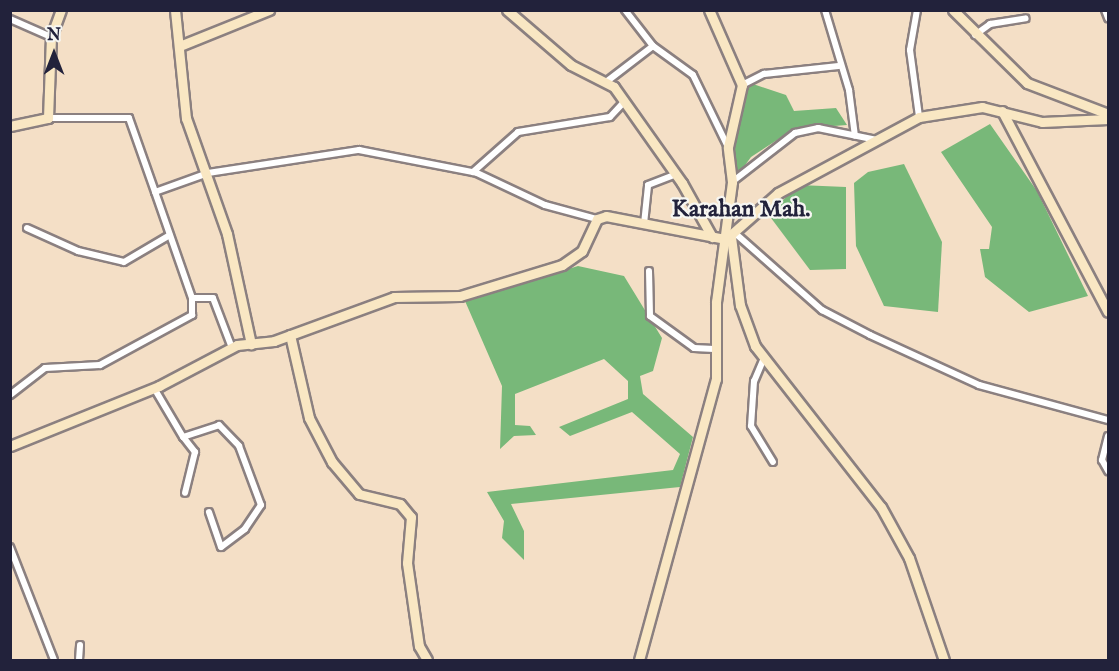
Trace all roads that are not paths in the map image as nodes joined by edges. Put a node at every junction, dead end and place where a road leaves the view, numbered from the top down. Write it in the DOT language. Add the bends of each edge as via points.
graph roads {
  1 [pos="61,10"];
  2 [pos="175,10"];
  3 [pos="268,10"];
  4 [pos="507,10"];
  5 [pos="625,10"];
  6 [pos="709,10"];
  7 [pos="825,10"];
  8 [pos="917,10"];
  9 [pos="953,10"];
  10 [pos="1105,10"];
  11 [pos="1026,18"];
  12 [pos="1108,18"];
  13 [pos="10,19"];
  14 [pos="975,35"];
  15 [pos="51,37"];
  16 [pos="182,45"];
  17 [pos="653,45"];
  18 [pos="839,66"];
  19 [pos="606,82"];
  20 [pos="742,85"];
  21 [pos="625,101"];
  22 [pos="1002,111"];
  23 [pos="1108,114"];
  24 [pos="919,117"];
  25 [pos="48,118"];
  26 [pos="1108,119"];
  27 [pos="10,126"];
  28 [pos="855,136"];
  29 [pos="876,140"];
  30 [pos="728,147"];
  31 [pos="472,172"];
  32 [pos="208,173"];
  33 [pos="676,174"];
  34 [pos="732,182"];
  35 [pos="155,192"];
  36 [pos="597,219"];
  37 [pos="644,224"];
  38 [pos="27,228"];
  39 [pos="170,235"];
  40 [pos="712,237"];
  41 [pos="731,237"];
  42 [pos="649,272"];
  43 [pos="192,298"];
  44 [pos="1108,312"];
  45 [pos="290,335"];
  46 [pos="251,344"];
  47 [pos="232,348"];
  48 [pos="714,349"];
  49 [pos="764,358"];
  50 [pos="153,388"];
  51 [pos="10,395"];
  52 [pos="1108,420"];
  53 [pos="1108,436"];
  54 [pos="183,437"];
  55 [pos="10,446"];
  56 [pos="773,462"];
  57 [pos="1108,471"];
  58 [pos="185,493"];
  59 [pos="209,512"];
  60 [pos="10,547"];
  61 [pos="80,645"];
  62 [pos="54,660"];
  63 [pos="79,660"];
  64 [pos="427,660"];
  65 [pos="639,660"];
  66 [pos="944,660"];
  1 -- 15 [label="street"];
  2 -- 16 [label="street"];
  3 -- 16 [label="street"];
  4 -- 19 [label="street" via="571,64"];
  5 -- 17 [label="street"];
  6 -- 20 [label="street"];
  7 -- 18 [label="street"];
  8 -- 24 [label="street" via="910,50"];
  9 -- 14 [label="street"];
  10 -- 12 [label="street"];
  11 -- 14 [label="street" via="990,24"];
  13 -- 15 [label="street"];
  14 -- 23 [label="street" via="1027,83"];
  15 -- 25 [label="street"];
  16 -- 32 [label="street" via="186,118"];
  17 -- 19 [label="street"];
  17 -- 30 [label="street" via="693,75"];
  18 -- 20 [label="street" via="764,74"];
  18 -- 28 [label="street"];
  19 -- 21 [label="street"];
  20 -- 30 [label="street"];
  21 -- 31 [label="street" via="610,117 518,132"];
  21 -- 33 [label="street"];
  22 -- 24 [label="street" via="982,107"];
  22 -- 26 [label="street" via="1042,122"];
  22 -- 44 [label="street"];
  24 -- 29 [label="street"];
  25 -- 27 [label="street"];
  25 -- 35 [label="street" via="129,118"];
  28 -- 29 [label="street"];
  28 -- 34 [label="street" via="818,129 795,133"];
  29 -- 41 [label="street" via="778,193"];
  30 -- 34 [label="street"];
  31 -- 32 [label="street" via="359,150"];
  31 -- 36 [label="street" via="545,205"];
  32 -- 35 [label="street"];
  32 -- 46 [label="street"];
  33 -- 37 [label="street" via="648,185"];
  33 -- 40 [label="street"];
  34 -- 41 [label="street"];
  35 -- 39 [label="street"];
  36 -- 37 [label="street" via="615,217"];
  36 -- 45 [label="street" via="582,251 562,265 460,296 394,297"];
  37 -- 40 [label="street"];
  38 -- 39 [label="street" via="78,250 124,262"];
  39 -- 43 [label="street"];
  40 -- 41 [label="street"];
  41 -- 48 [label="street"];
  41 -- 49 [label="street" via="743,317"];
  41 -- 52 [label="street" via="822,310 870,335 979,385"];
  42 -- 48 [label="street" via="650,316 694,348"];
  43 -- 47 [label="street" via="213,298"];
  43 -- 51 [label="street" via="192,315 114,358 100,365 45,368"];
  45 -- 46 [label="street"];
  45 -- 64 [label="street" via="309,418 332,462 359,494 400,504 411,517 407,563 420,646"];
  46 -- 47 [label="street"];
  47 -- 50 [label="street"];
  48 -- 65 [label="street" via="711,411"];
  49 -- 56 [label="street" via="754,381 751,426"];
  49 -- 66 [label="street" via="858,472 897,533"];
  50 -- 54 [label="street"];
  50 -- 55 [label="street"];
  53 -- 57 [label="street" via="1102,460"];
  54 -- 58 [label="street" via="195,452"];
  54 -- 59 [label="street" via="225,426 238,446 261,505 245,529 221,547"];
  60 -- 62 [label="street"];
  61 -- 63 [label="street"];
}
